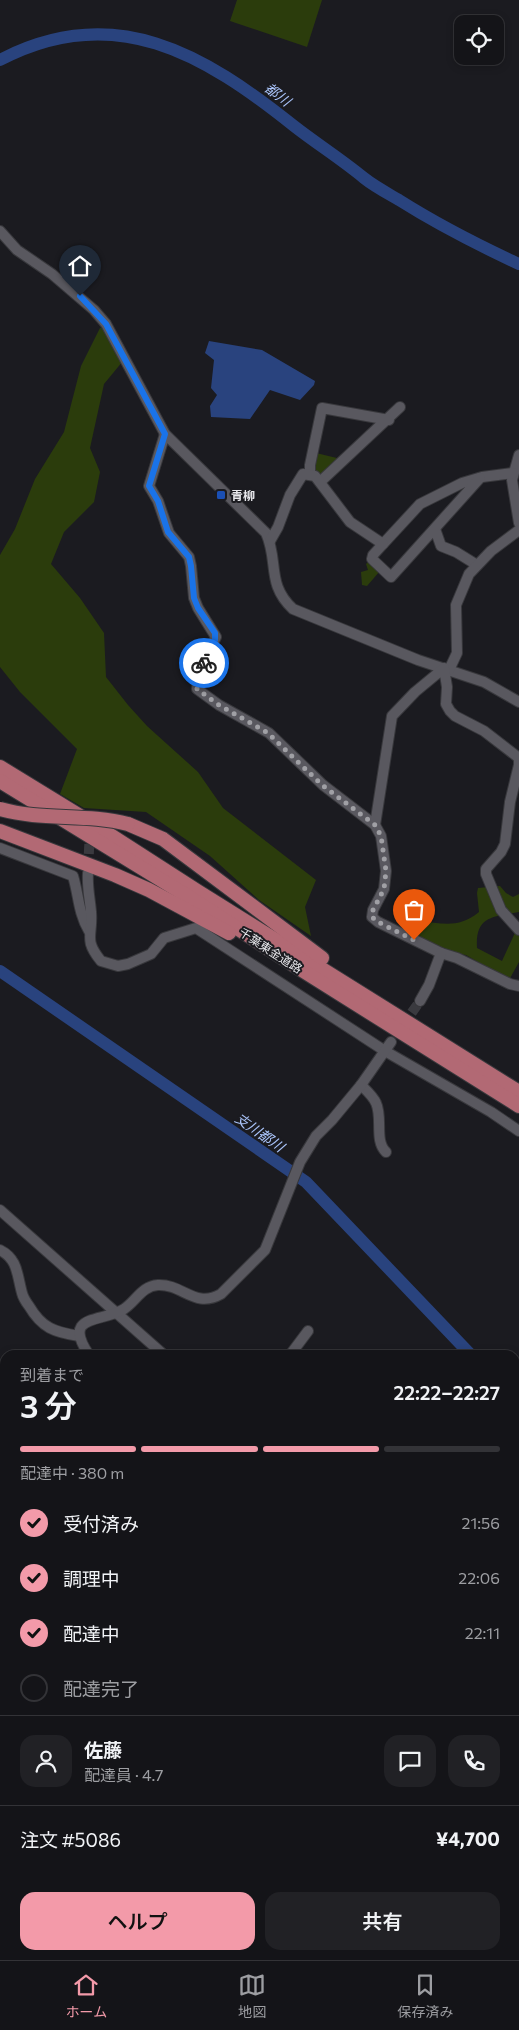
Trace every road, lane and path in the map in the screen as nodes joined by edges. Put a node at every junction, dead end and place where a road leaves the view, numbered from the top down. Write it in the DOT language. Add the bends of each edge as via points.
graph roads {
  1 [pos="0,231"];
  2 [pos="400,407"];
  3 [pos="389,420"];
  4 [pos="165,434"];
  5 [pos="519,455"];
  6 [pos="513,473"];
  7 [pos="310,475"];
  8 [pos="482,477"];
  9 [pos="320,482"];
  10 [pos="519,523"];
  11 [pos="435,529"];
  12 [pos="519,530"];
  13 [pos="270,541"];
  14 [pos="384,544"];
  15 [pos="477,565"];
  16 [pos="446,669"];
  17 [pos="519,702"];
  18 [pos="0,767"];
  19 [pos="0,781"];
  20 [pos="0,786"];
  21 [pos="23,796"];
  22 [pos="0,809"];
  23 [pos="375,825"];
  24 [pos="0,831"];
  25 [pos="0,848"];
  26 [pos="88,873"];
  27 [pos="519,930"];
  28 [pos="90,931"];
  29 [pos="441,953"];
  30 [pos="297,967"];
  31 [pos="519,986"];
  32 [pos="420,1001"];
  33 [pos="391,1042"];
  34 [pos="451,1048"];
  35 [pos="385,1052"];
  36 [pos="361,1085"];
  37 [pos="519,1092"];
  38 [pos="519,1106"];
  39 [pos="519,1131"];
  40 [pos="386,1152"];
  41 [pos="0,1210"];
  42 [pos="0,1250"];
  43 [pos="115,1312"];
  44 [pos="308,1332"];
  45 [pos="79,1336"];
  46 [pos="85,1350"];
  47 [pos="158,1350"];
  48 [pos="294,1350"];
  1 -- 4 [label="street" via="17,250 80,296 106,324"];
  2 -- 3 [label="street"];
  3 -- 7 [label="street" via="322,408"];
  3 -- 9 [label="street"];
  4 -- 13 [label="street" via="260,525"];
  4 -- 23 [label="street" via="149,486 158,501 168,532 189,557 194,598 216,637 198,676 197,689 268,733 322,785"];
  5 -- 6 [label="street"];
  6 -- 8 [label="street"];
  6 -- 10 [label="street"];
  7 -- 9 [label="street"];
  7 -- 13 [label="street" via="303,474 290,495"];
  8 -- 11 [label="street"];
  8 -- 14 [label="street" via="420,504"];
  9 -- 14 [label="street" via="350,522"];
  11 -- 14 [label="street" via="391,577 372,559"];
  11 -- 15 [label="street" via="441,546"];
  12 -- 15 [label="street"];
  13 -- 16 [label="street" via="277,587 294,609"];
  15 -- 16 [label="street" via="469,574 456,605 457,653"];
  16 -- 17 [label="street" via="484,682"];
  16 -- 23 [label="street" via="415,692 392,716"];
  16 -- 27 [label="street" via="446,704 450,711 484,731 519,758 505,844 486,869 501,910"];
  18 -- 34 [label="highway"];
  19 -- 21 [label="highway"];
  20 -- 21 [label="highway"];
  21 -- 30 [label="highway, 千葉東金道路"];
  22 -- 34 [label="highway, bridge" via="31,815 105,819 128,824 163,840 329,963 416,1019"];
  23 -- 29 [label="street" via="381,836 386,871 384,889 372,917"];
  24 -- 30 [label="highway" via="149,890"];
  25 -- 28 [label="street" via="73,876 79,910"];
  26 -- 28 [label="street"];
  28 -- 35 [label="street" via="90,945 100,961 118,966 151,954 164,938 196,928"];
  29 -- 31 [label="street"];
  29 -- 32 [label="street"];
  30 -- 38 [label="highway, 千葉東金道路"];
  33 -- 35 [label="street"];
  34 -- 37 [label="highway"];
  35 -- 36 [label="street"];
  35 -- 39 [label="street"];
  36 -- 40 [label="street" via="376,1102 380,1144"];
  36 -- 43 [label="street" via="316,1136 300,1162 265,1250 220,1294 204,1300 158,1285 148,1287 124,1309"];
  41 -- 43 [label="street"];
  42 -- 45 [label="street" via="12,1259 22,1295 39,1321 52,1330"];
  43 -- 45 [label="street" via="87,1322"];
  43 -- 47 [label="street"];
  44 -- 48 [label="street"];
  45 -- 46 [label="street"];
}
